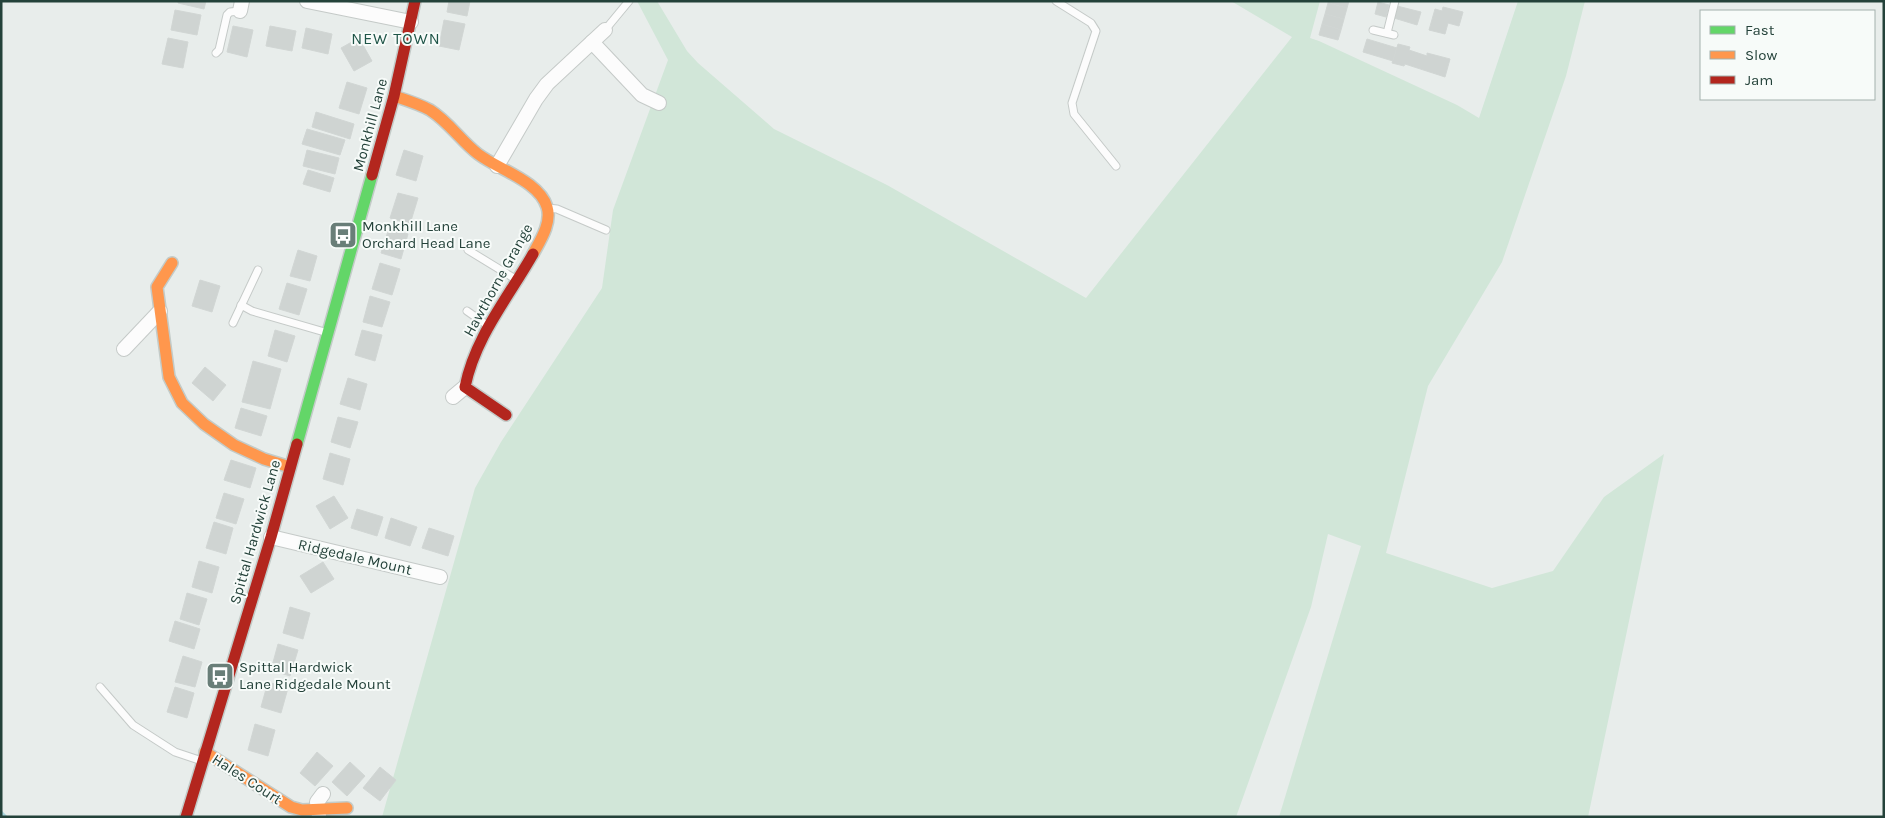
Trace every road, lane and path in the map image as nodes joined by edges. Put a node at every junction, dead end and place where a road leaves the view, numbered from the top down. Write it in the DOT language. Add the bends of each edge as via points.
graph roads {
  1 [pos="307,1"];
  2 [pos="415,1"];
  3 [pos="629,1"];
  4 [pos="1056,1"];
  5 [pos="1395,1"];
  6 [pos="241,6"];
  7 [pos="411,22"];
  8 [pos="605,30"];
  9 [pos="1373,30"];
  10 [pos="592,42"];
  11 [pos="216,53"];
  12 [pos="394,96"];
  13 [pos="659,103"];
  14 [pos="497,166"];
  15 [pos="1116,166"];
  16 [pos="547,208"];
  17 [pos="606,230"];
  18 [pos="468,250"];
  19 [pos="350,255"];
  20 [pos="172,262"];
  21 [pos="258,270"];
  22 [pos="517,280"];
  23 [pos="241,305"];
  24 [pos="160,311"];
  25 [pos="467,311"];
  26 [pos="233,322"];
  27 [pos="488,325"];
  28 [pos="328,333"];
  29 [pos="124,349"];
  30 [pos="465,387"];
  31 [pos="453,397"];
  32 [pos="506,416"];
  33 [pos="290,467"];
  34 [pos="271,537"];
  35 [pos="440,577"];
  36 [pos="100,687"];
  37 [pos="203,756"];
  38 [pos="323,794"];
  39 [pos="347,808"];
  40 [pos="319,813"];
  41 [pos="186,817"];
  1 -- 7 [label="street"];
  2 -- 7 [label="street, Monkhill Lane"];
  3 -- 8 [label="lane"];
  4 -- 15 [label="lane" via="1091,23 1096,31 1072,103 1074,114"];
  5 -- 9 [label="lane" via="1390,34"];
  6 -- 11 [label="lane" via="227,15"];
  7 -- 12 [label="street, Monkhill Lane"];
  8 -- 10 [label="street"];
  10 -- 13 [label="street" via="642,95"];
  10 -- 14 [label="street" via="547,84"];
  12 -- 14 [label="street" via="428,109 478,154"];
  12 -- 19 [label="street, Monkhill Lane"];
  14 -- 16 [label="street" via="536,189"];
  16 -- 17 [label="lane" via="557,209"];
  16 -- 22 [label="street, Hawthorne Grange" via="548,217 537,246"];
  18 -- 22 [label="lane"];
  19 -- 28 [label="street, Spittal Hardwick Lane"];
  20 -- 24 [label="street" via="157,287"];
  21 -- 23 [label="lane"];
  22 -- 27 [label="street, Hawthorne Grange"];
  23 -- 26 [label="lane"];
  23 -- 28 [label="lane"];
  24 -- 29 [label="street"];
  24 -- 33 [label="street" via="169,376 182,403 204,424 234,444"];
  25 -- 27 [label="lane"];
  27 -- 30 [label="street, Hawthorne Grange" via="466,376"];
  28 -- 33 [label="street, Spittal Hardwick Lane"];
  30 -- 31 [label="street"];
  30 -- 32 [label="street"];
  33 -- 34 [label="street, Spittal Hardwick Lane"];
  34 -- 35 [label="street, Ridgedale Mount"];
  34 -- 37 [label="street, Spittal Hardwick Lane"];
  36 -- 37 [label="lane" via="133,725 175,752"];
  37 -- 40 [label="street, Hales Court" via="291,806"];
  37 -- 41 [label="street, Spittal Hardwick Lane"];
  38 -- 40 [label="street" via="317,802"];
  39 -- 40 [label="street, Hales Court"];
}
